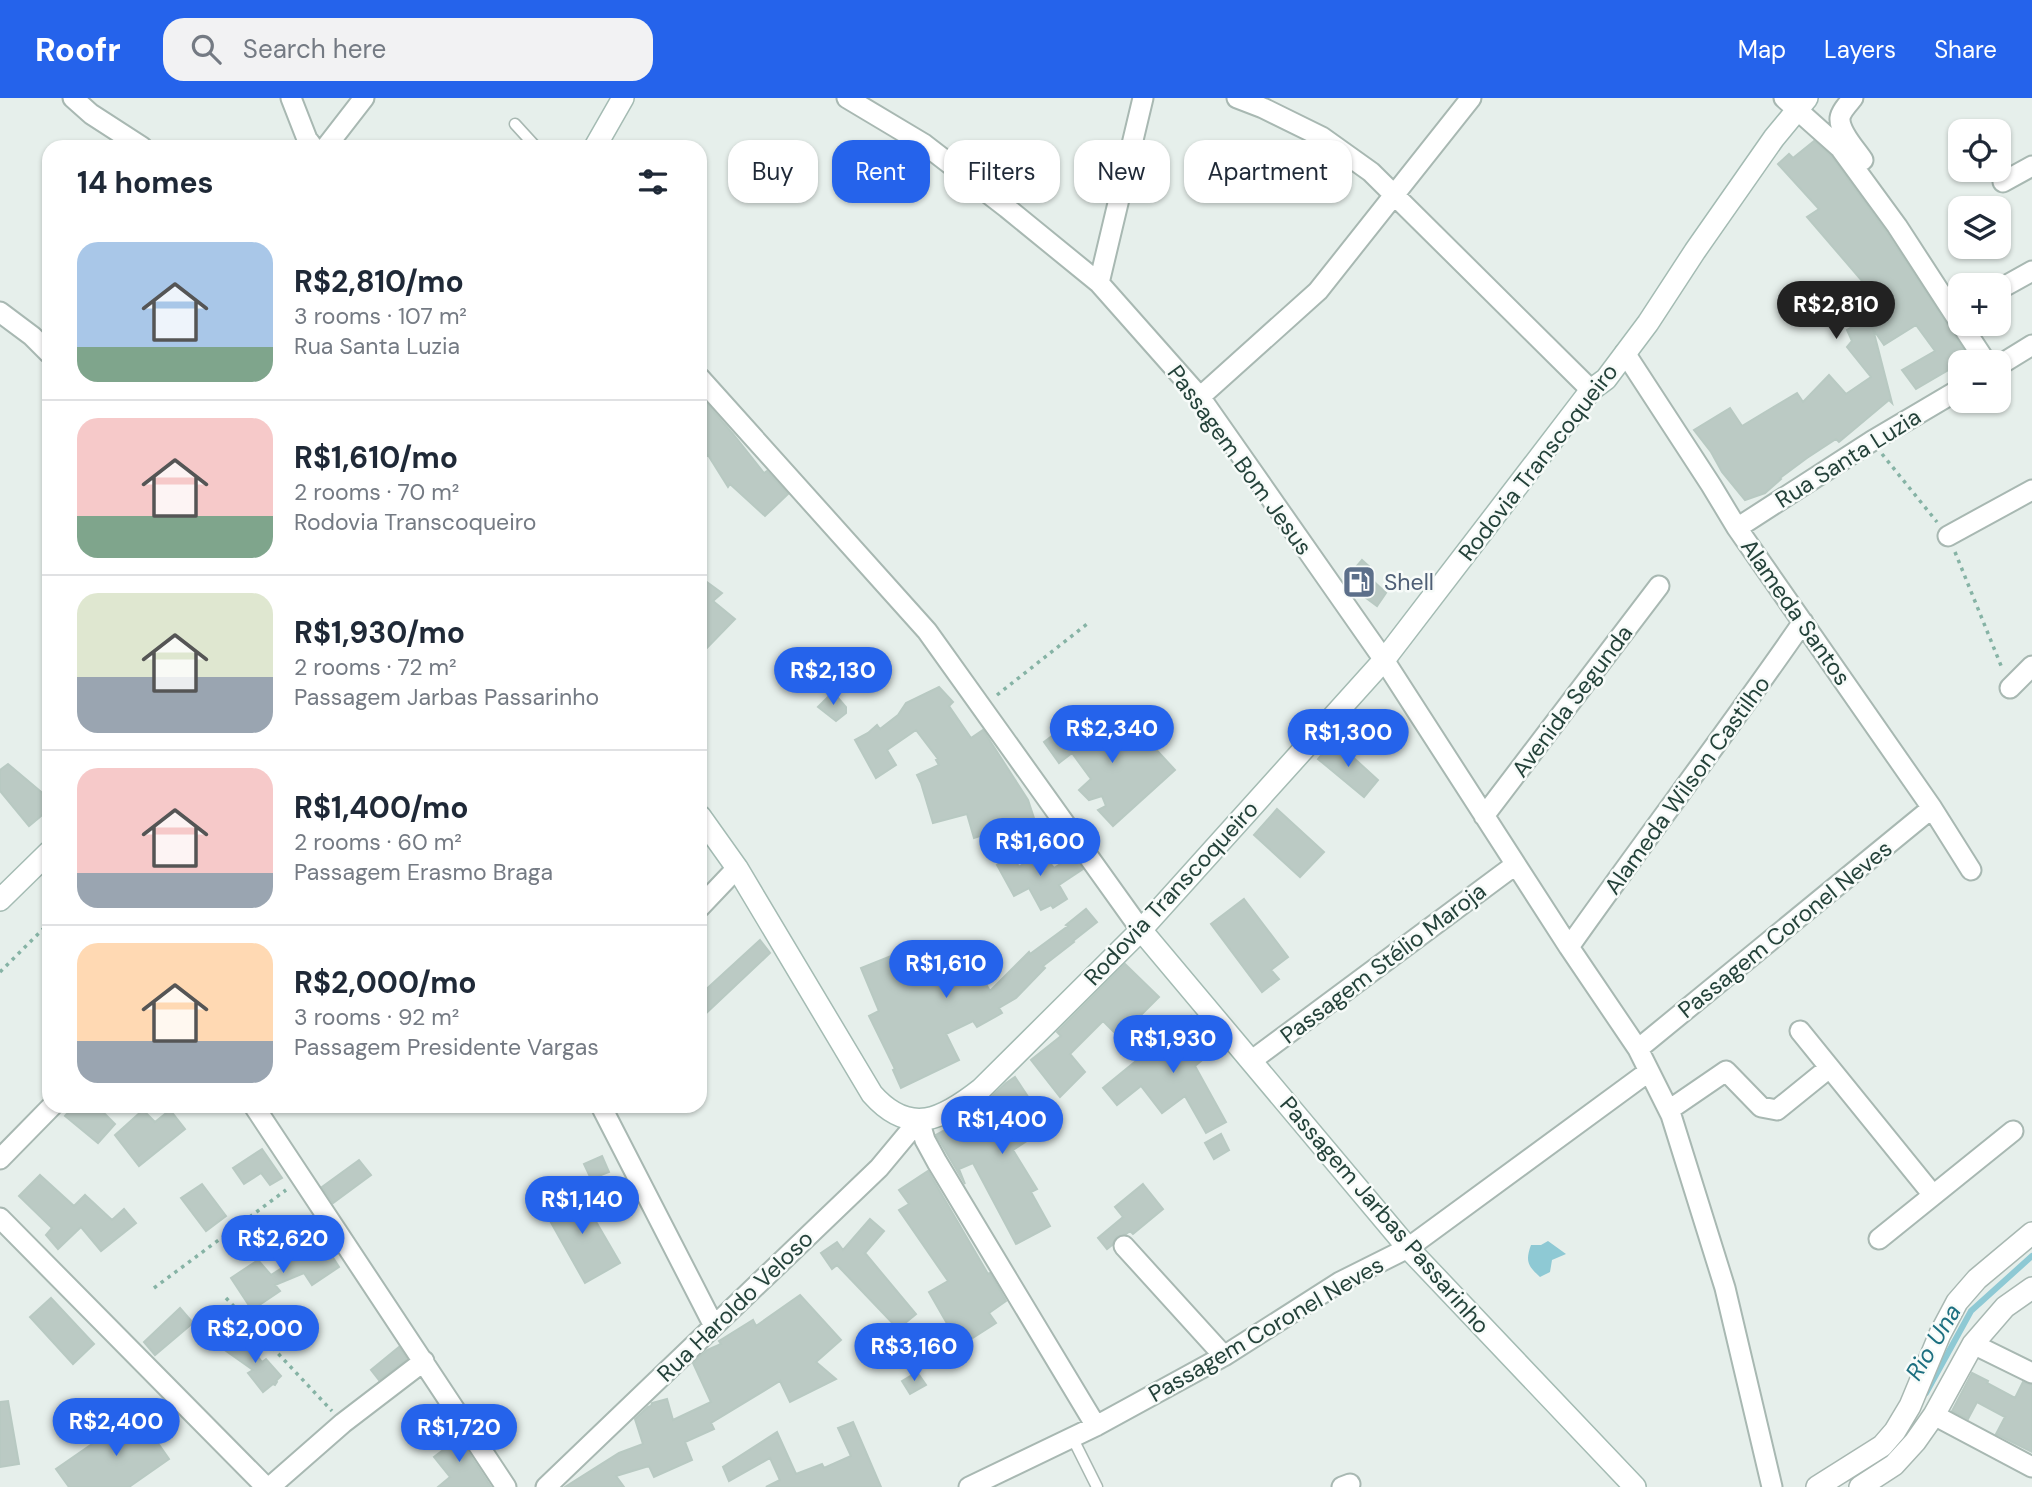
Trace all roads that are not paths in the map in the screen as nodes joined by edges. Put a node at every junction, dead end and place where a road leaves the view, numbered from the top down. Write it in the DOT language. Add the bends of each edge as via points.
graph roads {
  1 [pos="73,98"];
  2 [pos="291,98"];
  3 [pos="364,98"];
  4 [pos="623,98"];
  5 [pos="847,98"];
  6 [pos="1143,98"];
  7 [pos="1237,98"];
  8 [pos="1471,98"];
  9 [pos="1853,98"];
  10 [pos="1796,102"];
  11 [pos="515,124"];
  12 [pos="131,140"];
  13 [pos="308,140"];
  14 [pos="331,140"];
  15 [pos="530,140"];
  16 [pos="599,140"];
  17 [pos="2032,166"];
  18 [pos="2003,183"];
  19 [pos="1395,194"];
  20 [pos="2032,271"];
  21 [pos="1948,281"];
  22 [pos="1099,283"];
  23 [pos="2011,283"];
  24 [pos="1948,305"];
  25 [pos="0,312"];
  26 [pos="2032,345"];
  27 [pos="42,346"];
  28 [pos="1625,353"];
  29 [pos="2011,358"];
  30 [pos="707,386"];
  31 [pos="1591,390"];
  32 [pos="1948,396"];
  33 [pos="1200,397"];
  34 [pos="2032,490"];
  35 [pos="1737,528"];
  36 [pos="1948,536"];
  37 [pos="1659,586"];
  38 [pos="1803,622"];
  39 [pos="1384,660"];
  40 [pos="2032,666"];
  41 [pos="2010,688"];
  42 [pos="1932,808"];
  43 [pos="1484,816"];
  44 [pos="707,826"];
  45 [pos="42,859"];
  46 [pos="1516,865"];
  47 [pos="737,868"];
  48 [pos="1971,870"];
  49 [pos="0,900"];
  50 [pos="707,900"];
  51 [pos="1141,930"];
  52 [pos="1569,947"];
  53 [pos="1800,1031"];
  54 [pos="1637,1049"];
  55 [pos="1251,1061"];
  56 [pos="1829,1068"];
  57 [pos="1648,1072"];
  58 [pos="1669,1110"];
  59 [pos="45,1113"];
  60 [pos="259,1113"];
  61 [pos="605,1113"];
  62 [pos="919,1120"];
  63 [pos="2013,1131"];
  64 [pos="0,1160"];
  65 [pos="1933,1195"];
  66 [pos="0,1218"];
  67 [pos="2032,1233"];
  68 [pos="1879,1239"];
  69 [pos="1124,1246"];
  70 [pos="1408,1248"];
  71 [pos="2032,1288"];
  72 [pos="714,1326"];
  73 [pos="1973,1344"];
  74 [pos="1224,1356"];
  75 [pos="424,1361"];
  76 [pos="2032,1373"];
  77 [pos="1912,1406"];
  78 [pos="1934,1415"];
  79 [pos="1096,1426"];
  80 [pos="1072,1437"];
  81 [pos="2032,1467"];
  82 [pos="268,1487"];
  83 [pos="506,1487"];
  84 [pos="546,1487"];
  85 [pos="969,1487"];
  86 [pos="1097,1487"];
  87 [pos="1634,1487"];
  88 [pos="1772,1487"];
  89 [pos="1817,1487"];
  90 [pos="1860,1487"];
  1 -- 12 [label="street"];
  2 -- 13 [label="street"];
  3 -- 14 [label="street"];
  4 -- 16 [label="main road"];
  5 -- 22 [label="street, Passagem Bom Jesus" via="924,144"];
  6 -- 22 [label="street"];
  7 -- 19 [label="street" via="1322,137"];
  8 -- 19 [label="street"];
  9 -- 21 [label="street" via="1840,119 1844,131"];
  10 -- 24 [label="street" via="1840,148"];
  10 -- 28 [label="main road, Rodovia Transcoqueiro"];
  11 -- 15 [label="lane"];
  17 -- 18 [label="street"];
  19 -- 31 [label="street"];
  19 -- 33 [label="street" via="1318,290"];
  20 -- 23 [label="street"];
  22 -- 33 [label="street, Passagem Bom Jesus"];
  25 -- 27 [label="street"];
  26 -- 29 [label="street"];
  28 -- 31 [label="main road, Rodovia Transcoqueiro"];
  28 -- 35 [label="street, Alameda Santos"];
  30 -- 51 [label="street, Passagem Jarbas Passarinho" via="926,631"];
  31 -- 39 [label="main road, Rodovia Transcoqueiro"];
  32 -- 35 [label="street, Rua Santa Luzia"];
  33 -- 39 [label="street, Passagem Bom Jesus"];
  34 -- 36 [label="street"];
  35 -- 38 [label="street, Alameda Santos"];
  37 -- 43 [label="street, Avenida Segunda"];
  38 -- 42 [label="street, Alameda Santos"];
  38 -- 52 [label="street, Alameda Wilson Castilho"];
  39 -- 43 [label="street"];
  39 -- 51 [label="main road, Rodovia Transcoqueiro"];
  40 -- 41 [label="street"];
  42 -- 48 [label="street, Alameda Santos"];
  42 -- 54 [label="street, Passagem Coronel Neves"];
  43 -- 46 [label="street"];
  44 -- 47 [label="main road"];
  45 -- 49 [label="main road"];
  46 -- 52 [label="street"];
  46 -- 55 [label="street, Passagem Stélio Maroja"];
  47 -- 50 [label="street"];
  47 -- 62 [label="main road" via="872,1094 898,1116"];
  51 -- 55 [label="main road, Passagem Jarbas Passarinho"];
  51 -- 62 [label="main road, Rodovia Transcoqueiro" via="981,1089 940,1116"];
  52 -- 54 [label="street"];
  53 -- 56 [label="street"];
  54 -- 57 [label="street"];
  55 -- 70 [label="main road, Passagem Jarbas Passarinho"];
  56 -- 58 [label="street" via="1777,1110 1760,1107 1726,1071"];
  56 -- 65 [label="street"];
  57 -- 58 [label="street"];
  57 -- 70 [label="street, Passagem Coronel Neves"];
  58 -- 88 [label="street" via="1725,1289"];
  59 -- 64 [label="street"];
  60 -- 75 [label="street"];
  61 -- 72 [label="street"];
  62 -- 72 [label="street, Rua Haroldo Veloso" via="879,1168"];
  62 -- 79 [label="street" via="937,1162"];
  63 -- 65 [label="street"];
  65 -- 68 [label="street"];
  66 -- 82 [label="street"];
  67 -- 77 [label="main road" via="1957,1302"];
  69 -- 74 [label="street"];
  70 -- 74 [label="street, Passagem Coronel Neves" via="1340,1282"];
  70 -- 87 [label="main road, Passagem Jarbas Passarinho"];
  71 -- 73 [label="main road" via="2005,1307"];
  72 -- 84 [label="street, Rua Haroldo Veloso"];
  73 -- 76 [label="street"];
  73 -- 78 [label="main road"];
  74 -- 79 [label="street, Passagem Coronel Neves"];
  75 -- 82 [label="street"];
  75 -- 83 [label="street"];
  77 -- 78 [label="main road"];
  77 -- 89 [label="main road" via="1882,1446"];
  78 -- 81 [label="street"];
  78 -- 90 [label="main road" via="1894,1465"];
  79 -- 80 [label="street, Passagem Coronel Neves"];
  80 -- 85 [label="street, Passagem Coronel Neves"];
  80 -- 86 [label="lane"];
}
